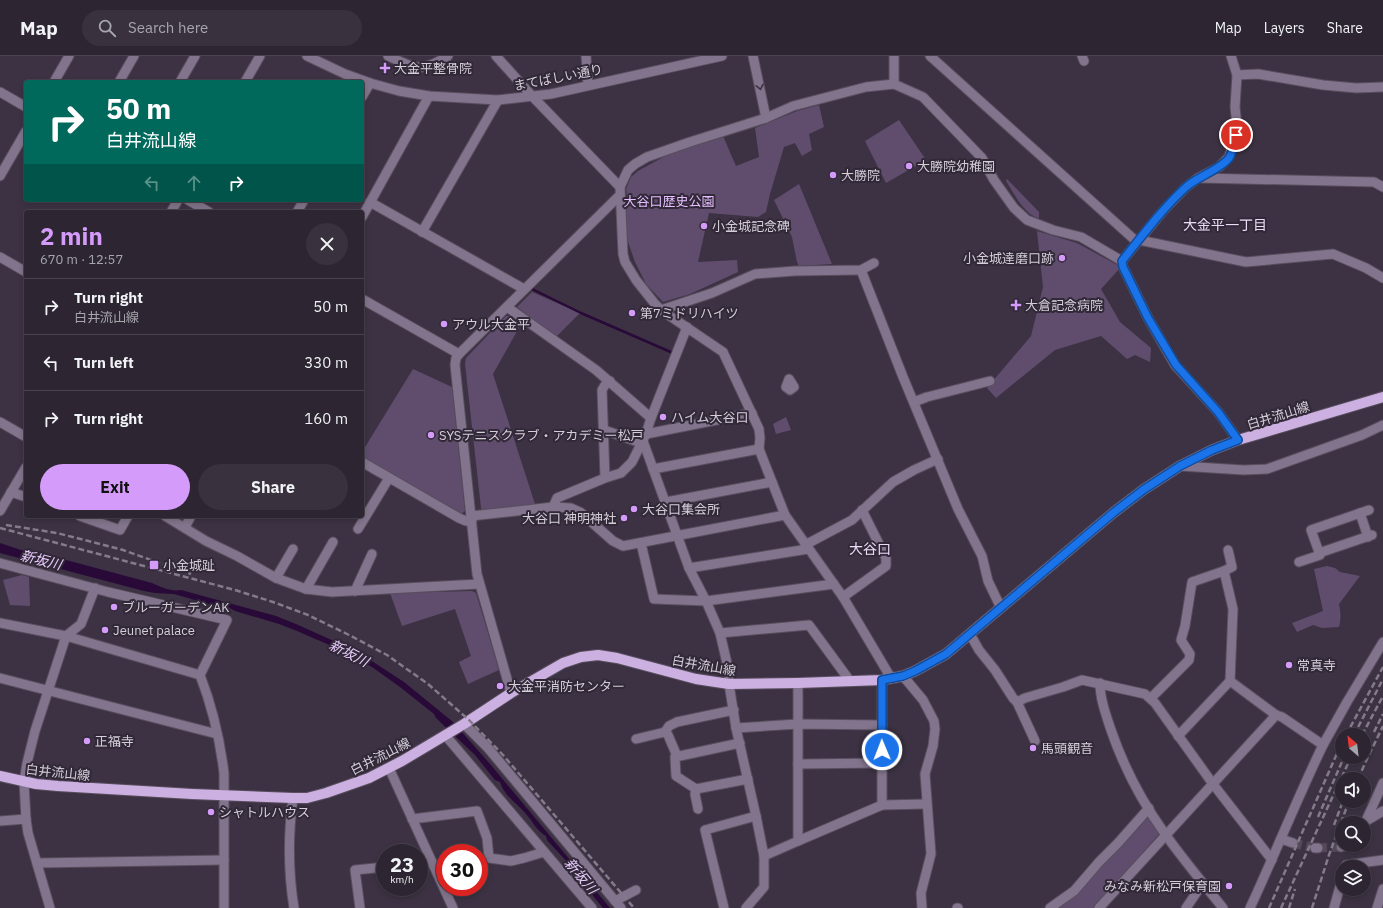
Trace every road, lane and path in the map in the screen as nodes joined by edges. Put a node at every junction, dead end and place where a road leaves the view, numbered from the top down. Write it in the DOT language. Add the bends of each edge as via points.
graph roads {
  1 [pos="69,56"];
  2 [pos="134,56"];
  3 [pos="195,56"];
  4 [pos="260,56"];
  5 [pos="307,56"];
  6 [pos="388,56"];
  7 [pos="448,56"];
  8 [pos="496,56"];
  9 [pos="586,56"];
  10 [pos="722,56"];
  11 [pos="753,56"];
  12 [pos="894,56"];
  13 [pos="930,56"];
  14 [pos="1231,56"];
  15 [pos="322,59"];
  16 [pos="1237,75"];
  17 [pos="55,80"];
  18 [pos="120,80"];
  19 [pos="181,80"];
  20 [pos="246,80"];
  21 [pos="370,83"];
  22 [pos="894,84"];
  23 [pos="588,85"];
  24 [pos="1383,87"];
  25 [pos="0,92"];
  26 [pos="364,94"];
  27 [pos="429,96"];
  28 [pos="532,96"];
  29 [pos="498,100"];
  30 [pos="24,106"];
  31 [pos="766,118"];
  32 [pos="24,134"];
  33 [pos="0,176"];
  34 [pos="1198,178"];
  35 [pos="1383,187"];
  36 [pos="620,191"];
  37 [pos="192,202"];
  38 [pos="370,202"];
  39 [pos="206,210"];
  40 [pos="364,213"];
  41 [pos="422,232"];
  42 [pos="1138,241"];
  43 [pos="0,257"];
  44 [pos="1122,261"];
  45 [pos="874,263"];
  46 [pos="861,270"];
  47 [pos="24,271"];
  48 [pos="1383,278"];
  49 [pos="524,289"];
  50 [pos="364,300"];
  51 [pos="507,307"];
  52 [pos="661,310"];
  53 [pos="687,327"];
  54 [pos="459,354"];
  55 [pos="990,381"];
  56 [pos="610,382"];
  57 [pos="1383,397"];
  58 [pos="914,402"];
  59 [pos="752,413"];
  60 [pos="651,418"];
  61 [pos="0,422"];
  62 [pos="1383,426"];
  63 [pos="604,430"];
  64 [pos="24,436"];
  65 [pos="643,439"];
  66 [pos="1238,440"];
  67 [pos="759,448"];
  68 [pos="938,459"];
  69 [pos="364,463"];
  70 [pos="1180,466"];
  71 [pos="24,469"];
  72 [pos="653,469"];
  73 [pos="389,478"];
  74 [pos="606,478"];
  75 [pos="772,482"];
  76 [pos="11,492"];
  77 [pos="24,496"];
  78 [pos="666,502"];
  79 [pos="553,507"];
  80 [pos="862,510"];
  81 [pos="1369,510"];
  82 [pos="0,512"];
  83 [pos="1360,513"];
  84 [pos="785,515"];
  85 [pos="86,518"];
  86 [pos="127,518"];
  87 [pos="169,518"];
  88 [pos="190,518"];
  89 [pos="471,519"];
  90 [pos="185,527"];
  91 [pos="358,529"];
  92 [pos="677,535"];
  93 [pos="333,542"];
  94 [pos="641,543"];
  95 [pos="807,547"];
  96 [pos="293,549"];
  97 [pos="1228,550"];
  98 [pos="1319,553"];
  99 [pos="372,554"];
  100 [pos="1299,562"];
  101 [pos="0,563"];
  102 [pos="689,568"];
  103 [pos="1224,571"];
  104 [pos="276,578"];
  105 [pos="479,584"];
  106 [pos="834,584"];
  107 [pos="95,588"];
  108 [pos="306,589"];
  109 [pos="355,591"];
  110 [pos="843,596"];
  111 [pos="706,600"];
  112 [pos="1001,608"];
  113 [pos="0,623"];
  114 [pos="720,633"];
  115 [pos="970,634"];
  116 [pos="66,636"];
  117 [pos="1383,642"];
  118 [pos="200,675"];
  119 [pos="903,676"];
  120 [pos="0,678"];
  121 [pos="886,679"];
  122 [pos="850,681"];
  123 [pos="1230,681"];
  124 [pos="798,683"];
  125 [pos="1100,683"];
  126 [pos="729,684"];
  127 [pos="48,690"];
  128 [pos="511,693"];
  129 [pos="1151,698"];
  130 [pos="1017,702"];
  131 [pos="734,710"];
  132 [pos="1276,715"];
  133 [pos="798,724"];
  134 [pos="463,725"];
  135 [pos="882,725"];
  136 [pos="736,728"];
  137 [pos="665,732"];
  138 [pos="217,734"];
  139 [pos="447,734"];
  140 [pos="1178,736"];
  141 [pos="636,739"];
  142 [pos="1036,741"];
  143 [pos="740,743"];
  144 [pos="1323,745"];
  145 [pos="678,756"];
  146 [pos="882,763"];
  147 [pos="798,764"];
  148 [pos="389,768"];
  149 [pos="0,776"];
  150 [pos="748,779"];
  151 [pos="24,782"];
  152 [pos="1383,782"];
  153 [pos="1213,784"];
  154 [pos="696,789"];
  155 [pos="224,795"];
  156 [pos="293,798"];
  157 [pos="926,804"];
  158 [pos="882,805"];
  159 [pos="1149,808"];
  160 [pos="698,809"];
  161 [pos="1383,811"];
  162 [pos="756,816"];
  163 [pos="1368,816"];
  164 [pos="26,819"];
  165 [pos="412,819"];
  166 [pos="1371,819"];
  167 [pos="0,820"];
  168 [pos="1166,835"];
  169 [pos="1280,839"];
  170 [pos="798,841"];
  171 [pos="1293,843"];
  172 [pos="544,852"];
  173 [pos="764,856"];
  174 [pos="224,860"];
  175 [pos="1272,860"];
  176 [pos="1383,860"];
  177 [pos="432,862"];
  178 [pos="1371,862"];
  179 [pos="37,863"];
  180 [pos="428,863"];
  181 [pos="376,868"];
  182 [pos="1203,883"];
  183 [pos="1383,889"];
  184 [pos="636,890"];
  185 [pos="1337,896"];
  186 [pos="615,900"];
  187 [pos="50,908"];
  188 [pos="224,908"];
  189 [pos="294,908"];
  190 [pos="360,908"];
  191 [pos="453,908"];
  192 [pos="592,908"];
  193 [pos="621,908"];
  194 [pos="724,908"];
  195 [pos="746,908"];
  196 [pos="922,908"];
  197 [pos="1050,908"];
  198 [pos="1099,908"];
  199 [pos="1186,908"];
  200 [pos="1223,908"];
  201 [pos="1250,908"];
  202 [pos="1334,908"];
  203 [pos="1377,908"];
  1 -- 17 [label="street"];
  2 -- 18 [label="street"];
  3 -- 19 [label="street"];
  4 -- 20 [label="street"];
  5 -- 15 [label="street, まてばしい通り"];
  6 -- 7 [label="street" via="421,68 432,66"];
  8 -- 28 [label="street"];
  9 -- 23 [label="street"];
  10 -- 23 [label="street, まてばしい通り"];
  11 -- 31 [label="street, one-way"];
  12 -- 22 [label="street"];
  13 -- 42 [label="street"];
  14 -- 16 [label="street"];
  15 -- 21 [label="street, まてばしい通り"];
  16 -- 24 [label="street" via="1258,74 1356,88"];
  16 -- 34 [label="street" via="1237,126 1231,152 1219,167"];
  21 -- 26 [label="street"];
  21 -- 27 [label="street, まてばしい通り"];
  22 -- 31 [label="street" via="866,87 800,104"];
  22 -- 44 [label="street" via="923,97 982,158 1014,208 1027,220 1081,237"];
  23 -- 28 [label="street, まてばしい通り"];
  25 -- 30 [label="street"];
  27 -- 29 [label="street, まてばしい通り"];
  27 -- 38 [label="street"];
  28 -- 29 [label="street, まてばしい通り"];
  28 -- 36 [label="street"];
  29 -- 41 [label="street"];
  31 -- 36 [label="street" via="647,157 628,170"];
  32 -- 33 [label="street"];
  34 -- 35 [label="street" via="1374,182"];
  34 -- 42 [label="street" via="1162,212"];
  36 -- 49 [label="street"];
  36 -- 52 [label="street" via="625,262"];
  37 -- 39 [label="street"];
  38 -- 40 [label="street"];
  38 -- 41 [label="street"];
  41 -- 49 [label="street"];
  42 -- 44 [label="street"];
  42 -- 48 [label="street" via="1246,262 1333,254"];
  43 -- 47 [label="street"];
  44 -- 66 [label="street" via="1146,313 1176,365 1218,412"];
  45 -- 46 [label="street"];
  46 -- 52 [label="street" via="755,274 712,293"];
  46 -- 58 [label="street"];
  49 -- 51 [label="street"];
  50 -- 54 [label="street"];
  51 -- 54 [label="street"];
  51 -- 56 [label="street"];
  52 -- 53 [label="street"];
  53 -- 59 [label="street" via="723,352"];
  53 -- 60 [label="street"];
  54 -- 89 [label="street" via="455,365"];
  55 -- 58 [label="street"];
  56 -- 60 [label="street"];
  56 -- 63 [label="street" via="602,390"];
  57 -- 66 [label="main road, 白井流山線"];
  58 -- 68 [label="street"];
  59 -- 65 [label="street"];
  59 -- 67 [label="street" via="759,429"];
  60 -- 65 [label="street"];
  61 -- 64 [label="street"];
  62 -- 70 [label="street" via="1267,469"];
  63 -- 65 [label="street"];
  63 -- 74 [label="street"];
  65 -- 72 [label="street"];
  65 -- 74 [label="street" via="629,467"];
  66 -- 70 [label="main road, 白井流山線"];
  67 -- 72 [label="street"];
  67 -- 75 [label="street"];
  68 -- 80 [label="street" via="893,482"];
  68 -- 112 [label="street" via="958,509 982,556 988,581"];
  69 -- 73 [label="street"];
  70 -- 112 [label="main road, 白井流山線" via="1113,513"];
  71 -- 76 [label="street"];
  72 -- 78 [label="street"];
  73 -- 89 [label="street" via="459,518 466,521"];
  73 -- 91 [label="street"];
  74 -- 79 [label="street" via="557,498"];
  75 -- 78 [label="street"];
  75 -- 84 [label="street"];
  76 -- 77 [label="street"];
  76 -- 82 [label="street"];
  78 -- 92 [label="street"];
  79 -- 89 [label="street"];
  79 -- 94 [label="street" via="571,508 580,512 613,541 623,546"];
  80 -- 95 [label="street" via="852,520"];
  80 -- 110 [label="street" via="886,558 886,566"];
  81 -- 83 [label="street"];
  83 -- 98 [label="street" via="1311,530"];
  83 -- 98 [label="street" via="1370,536"];
  84 -- 92 [label="street"];
  84 -- 95 [label="street"];
  85 -- 86 [label="street" via="120,530"];
  87 -- 90 [label="street"];
  88 -- 90 [label="street"];
  89 -- 105 [label="street"];
  90 -- 104 [label="street" via="206,542"];
  92 -- 94 [label="street"];
  92 -- 102 [label="street"];
  93 -- 108 [label="street"];
  94 -- 111 [label="street" via="654,599"];
  95 -- 102 [label="street"];
  95 -- 106 [label="street"];
  96 -- 104 [label="street"];
  97 -- 103 [label="street" via="1232,567"];
  98 -- 100 [label="street" via="1320,555"];
  99 -- 109 [label="street"];
  101 -- 107 [label="street"];
  102 -- 111 [label="street"];
  103 -- 123 [label="street" via="1233,609"];
  103 -- 129 [label="street" via="1192,582 1181,640 1190,654 1189,660"];
  104 -- 108 [label="street"];
  105 -- 109 [label="street"];
  105 -- 128 [label="street"];
  106 -- 110 [label="street"];
  106 -- 111 [label="street"];
  107 -- 116 [label="street" via="81,624"];
  107 -- 118 [label="street" via="227,620"];
  108 -- 109 [label="street"];
  110 -- 121 [label="street"];
  111 -- 114 [label="street"];
  112 -- 115 [label="main road, 白井流山線"];
  113 -- 116 [label="street"];
  114 -- 122 [label="street" via="809,625"];
  114 -- 126 [label="street" via="729,672"];
  115 -- 119 [label="main road, 白井流山線" via="946,654"];
  115 -- 130 [label="street"];
  116 -- 118 [label="street"];
  116 -- 127 [label="street"];
  117 -- 144 [label="street"];
  118 -- 138 [label="street" via="210,701"];
  119 -- 121 [label="main road, 白井流山線"];
  119 -- 157 [label="street" via="922,700 934,721 934,742 925,774"];
  120 -- 127 [label="street"];
  121 -- 122 [label="main road, 白井流山線"];
  121 -- 135 [label="street"];
  122 -- 124 [label="main road, 白井流山線"];
  123 -- 132 [label="street"];
  123 -- 140 [label="street"];
  124 -- 126 [label="main road, 白井流山線"];
  124 -- 133 [label="street"];
  125 -- 129 [label="street" via="1145,694"];
  125 -- 130 [label="street" via="1079,680"];
  125 -- 159 [label="street" via="1100,692 1114,739 1132,779"];
  126 -- 128 [label="main road, 白井流山線" via="696,679 598,655 563,663"];
  126 -- 131 [label="street"];
  127 -- 138 [label="street"];
  127 -- 151 [label="street" via="30,748"];
  128 -- 134 [label="main road, 白井流山線"];
  129 -- 140 [label="street"];
  130 -- 142 [label="street"];
  131 -- 136 [label="street"];
  131 -- 137 [label="street" via="677,722 669,726"];
  132 -- 144 [label="street"];
  132 -- 153 [label="street"];
  133 -- 135 [label="street"];
  133 -- 136 [label="street"];
  133 -- 147 [label="street"];
  134 -- 139 [label="main road, 白井流山線"];
  134 -- 186 [label="street" via="488,748"];
  135 -- 146 [label="street"];
  136 -- 143 [label="street"];
  137 -- 141 [label="street"];
  137 -- 145 [label="street"];
  138 -- 155 [label="street" via="222,754"];
  139 -- 148 [label="main road, 白井流山線"];
  139 -- 172 [label="street"];
  140 -- 153 [label="street"];
  143 -- 145 [label="street"];
  143 -- 150 [label="street"];
  144 -- 169 [label="street"];
  145 -- 154 [label="street" via="675,757 676,776"];
  146 -- 147 [label="street"];
  146 -- 158 [label="street"];
  147 -- 170 [label="street"];
  148 -- 156 [label="main road, 白井流山線" via="332,792 307,798"];
  148 -- 165 [label="street"];
  149 -- 151 [label="main road, 白井流山線"];
  150 -- 154 [label="street"];
  150 -- 162 [label="street"];
  151 -- 155 [label="main road, 白井流山線" via="65,787"];
  151 -- 164 [label="street"];
  152 -- 163 [label="street"];
  153 -- 168 [label="street"];
  153 -- 175 [label="street"];
  154 -- 160 [label="street"];
  155 -- 156 [label="main road, 白井流山線"];
  155 -- 174 [label="street"];
  156 -- 189 [label="street" via="289,844"];
  157 -- 158 [label="street"];
  157 -- 196 [label="street" via="931,854 921,893"];
  158 -- 170 [label="street"];
  159 -- 168 [label="street"];
  159 -- 197 [label="street" via="1074,891"];
  161 -- 166 [label="street"];
  162 -- 173 [label="street"];
  162 -- 194 [label="street" via="705,830"];
  164 -- 167 [label="street"];
  164 -- 179 [label="street"];
  165 -- 172 [label="street" via="477,811 487,838 489,858 511,861"];
  165 -- 177 [label="street"];
  168 -- 182 [label="street"];
  168 -- 198 [label="street"];
  169 -- 171 [label="street"];
  169 -- 175 [label="street"];
  170 -- 173 [label="street"];
  172 -- 192 [label="street"];
  173 -- 195 [label="street" via="764,887"];
  174 -- 179 [label="street"];
  174 -- 188 [label="street"];
  175 -- 201 [label="street"];
  176 -- 178 [label="street"];
  177 -- 180 [label="street"];
  177 -- 191 [label="street"];
  179 -- 187 [label="street"];
  181 -- 190 [label="street" via="355,870"];
  182 -- 199 [label="street"];
  182 -- 200 [label="street"];
  183 -- 203 [label="street"];
  184 -- 186 [label="street"];
  185 -- 202 [label="street"];
  186 -- 193 [label="street"];
}
